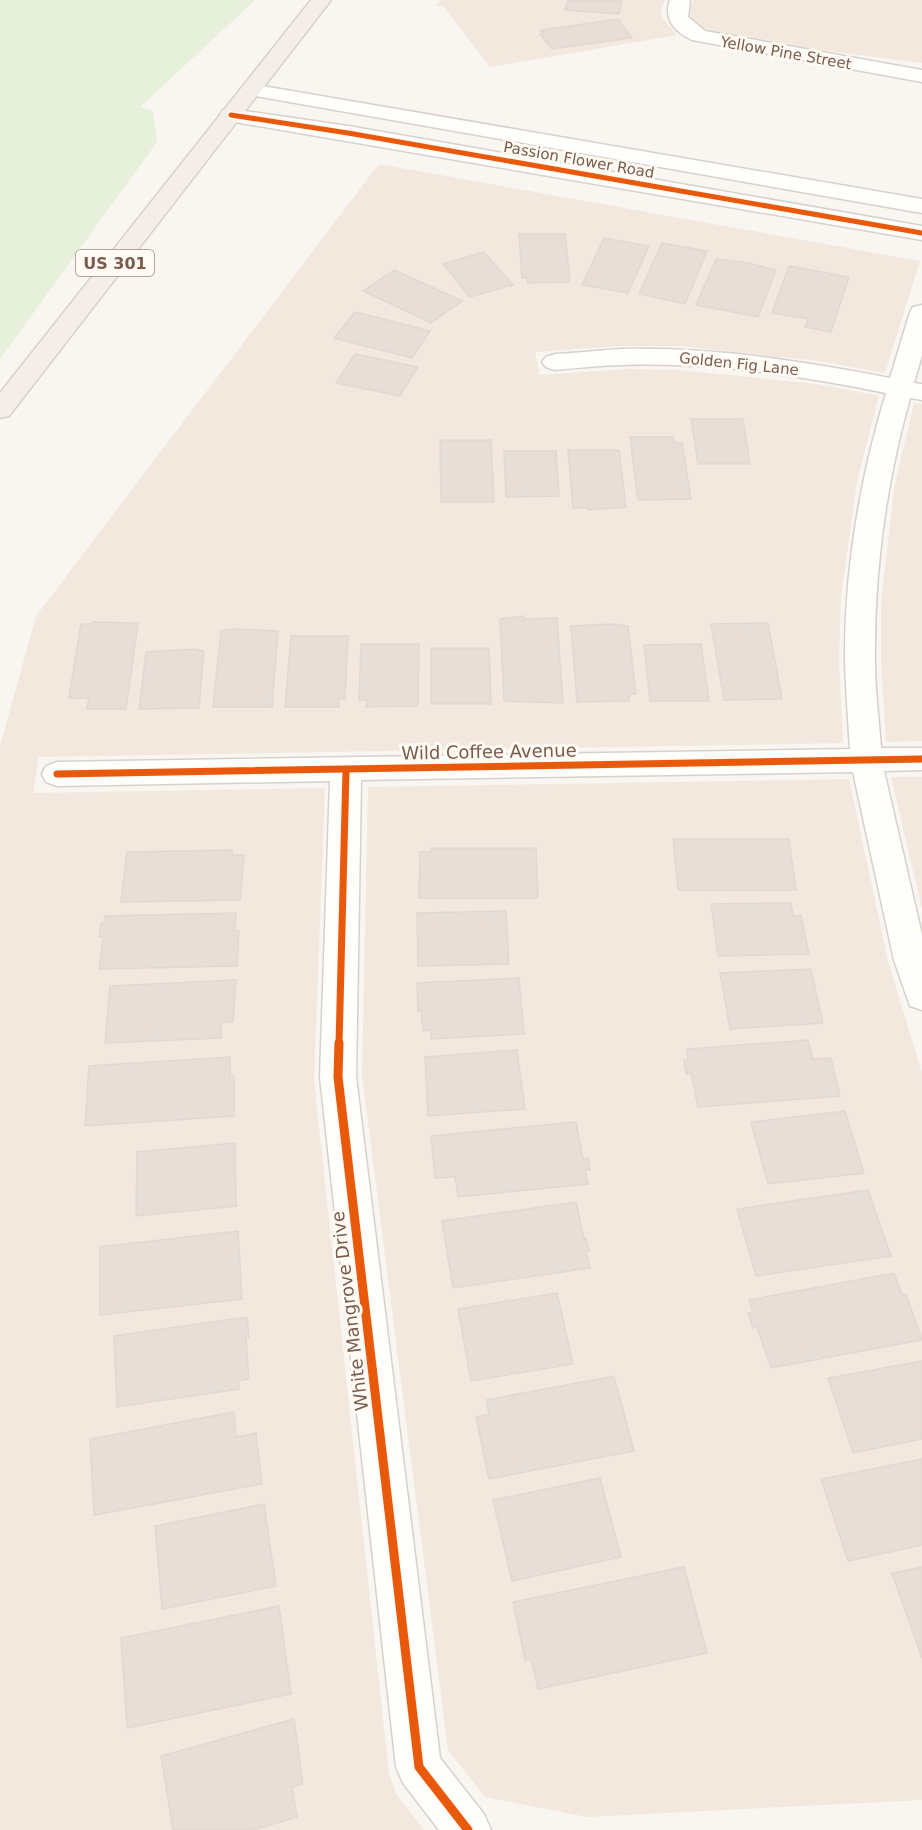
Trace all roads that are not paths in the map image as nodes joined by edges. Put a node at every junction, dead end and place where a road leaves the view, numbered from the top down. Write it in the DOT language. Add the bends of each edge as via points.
graph roads {
  1 [pos="321,0"];
  2 [pos="680,0"];
  3 [pos="922,76"];
  4 [pos="250,90"];
  5 [pos="231,115"];
  6 [pos="922,206"];
  7 [pos="922,233"];
  8 [pos="922,312"];
  9 [pos="555,362"];
  10 [pos="911,390"];
  11 [pos="0,410"];
  12 [pos="922,759"];
  13 [pos="866,760"];
  14 [pos="346,770"];
  15 [pos="57,774"];
  16 [pos="922,996"];
  17 [pos="468,1830"];
  1 -- 4 [label="main road, US 301"];
  2 -- 3 [label="street, Yellow Pine Street" via="676,17 687,30 699,36"];
  4 -- 5 [label="main road, US 301"];
  4 -- 6 [label="street, Passion Flower Road"];
  5 -- 7 [label="street, Passion Flower Road"];
  5 -- 11 [label="main road, US 301"];
  8 -- 10 [label="street"];
  9 -- 10 [label="street, Golden Fig Lane" via="680,358 819,372"];
  10 -- 13 [label="street" via="877,475 866,546 860,662"];
  12 -- 13 [label="street, Wild Coffee Avenue"];
  13 -- 14 [label="street, Wild Coffee Avenue"];
  13 -- 16 [label="street"];
  14 -- 15 [label="street, Wild Coffee Avenue"];
  14 -- 17 [label="street, White Mangrove Drive" via="339,1089 419,1767"];
}
